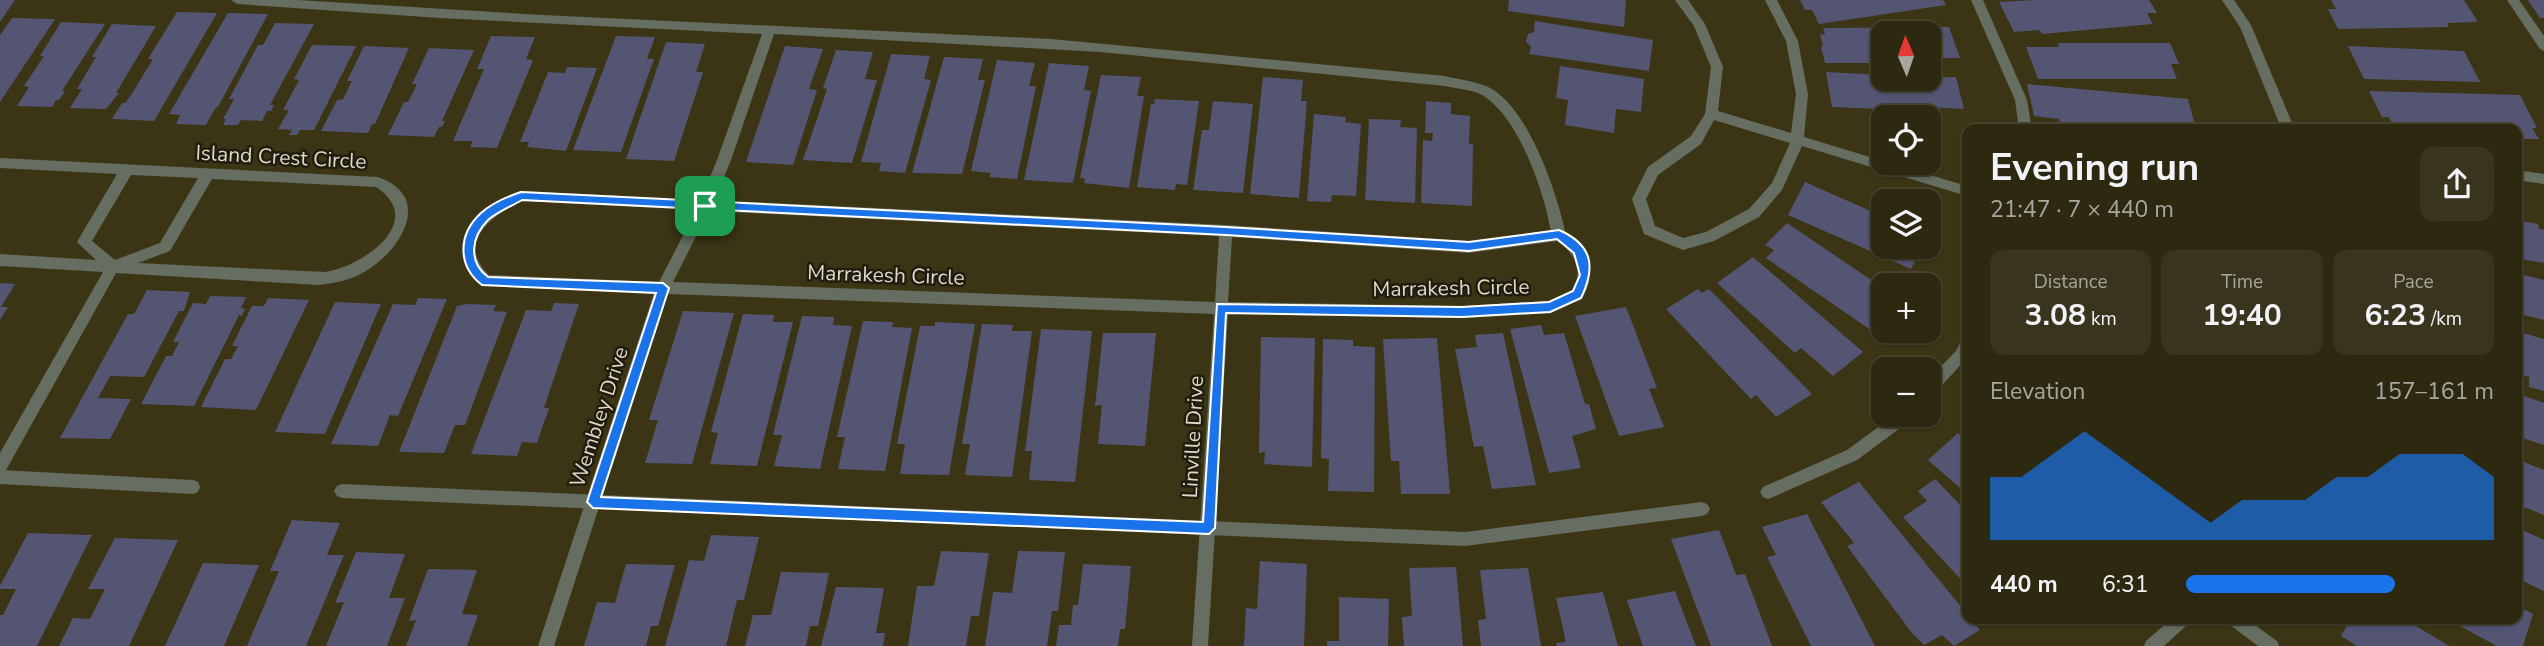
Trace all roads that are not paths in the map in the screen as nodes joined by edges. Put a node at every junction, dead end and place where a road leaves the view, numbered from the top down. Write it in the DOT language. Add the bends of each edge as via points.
graph roads {
  1 [pos="237,0"];
  2 [pos="1681,0"];
  3 [pos="1771,0"];
  4 [pos="1977,0"];
  5 [pos="2228,0"];
  6 [pos="2513,0"];
  7 [pos="770,29"];
  8 [pos="2544,46"];
  9 [pos="1711,114"];
  10 [pos="2025,124"];
  11 [pos="2286,124"];
  12 [pos="1797,142"];
  13 [pos="0,163"];
  14 [pos="126,171"];
  15 [pos="207,174"];
  16 [pos="2522,177"];
  17 [pos="2544,179"];
  18 [pos="1962,190"];
  19 [pos="705,206"];
  20 [pos="1226,231"];
  21 [pos="1559,235"];
  22 [pos="0,260"];
  23 [pos="113,266"];
  24 [pos="663,288"];
  25 [pos="1221,308"];
  26 [pos="1962,353"];
  27 [pos="1941,377"];
  28 [pos="1890,427"];
  29 [pos="0,467"];
  30 [pos="0,477"];
  31 [pos="192,487"];
  32 [pos="342,491"];
  33 [pos="1768,492"];
  34 [pos="593,502"];
  35 [pos="1702,509"];
  36 [pos="1209,528"];
  37 [pos="2177,624"];
  38 [pos="2241,624"];
  39 [pos="546,646"];
  40 [pos="1200,646"];
  41 [pos="2152,646"];
  42 [pos="2270,646"];
  1 -- 7 [label="street" via="583,23"];
  2 -- 9 [label="street" via="1699,24 1717,67"];
  3 -- 12 [label="street" via="1792,41 1802,94"];
  4 -- 10 [label="street" via="2021,100"];
  5 -- 11 [label="street" via="2245,25"];
  6 -- 8 [label="street"];
  7 -- 19 [label="street, Wembley Drive"];
  7 -- 21 [label="street" via="1054,44 1445,81 1489,93 1513,120 1553,204"];
  9 -- 12 [label="street"];
  9 -- 12 [label="street" via="1696,140 1653,171 1639,199 1650,230 1683,244 1709,237 1754,213 1777,186"];
  12 -- 18 [label="street"];
  13 -- 14 [label="street, Island Crest Circle"];
  14 -- 15 [label="street, Island Crest Circle"];
  14 -- 23 [label="street" via="84,242"];
  15 -- 23 [label="street" via="165,247"];
  15 -- 23 [label="street, Island Crest Circle" via="377,182 399,198 402,218 392,242 379,256 340,276 319,279"];
  16 -- 17 [label="street"];
  19 -- 20 [label="street, Marrakesh Circle"];
  19 -- 24 [label="street, Wembley Drive"];
  19 -- 24 [label="street, Marrakesh Circle" via="521,196 485,216 469,239 468,262 485,281"];
  20 -- 21 [label="street, Marrakesh Circle" via="1469,247"];
  20 -- 25 [label="street, Linville Drive"];
  21 -- 25 [label="street, Marrakesh Circle" via="1578,250 1586,275 1577,295 1550,307 1462,312"];
  22 -- 23 [label="street, Island Crest Circle"];
  23 -- 29 [label="street"];
  24 -- 25 [label="street, Marrakesh Circle"];
  24 -- 34 [label="street, Wembley Drive"];
  25 -- 36 [label="street, Linville Drive"];
  26 -- 27 [label="street"];
  28 -- 33 [label="street" via="1853,455"];
  30 -- 31 [label="street"];
  32 -- 34 [label="street"];
  34 -- 36 [label="street"];
  34 -- 39 [label="street, Wembley Drive"];
  35 -- 36 [label="street" via="1465,539"];
  36 -- 40 [label="street, Linville Drive"];
  37 -- 41 [label="street"];
  38 -- 42 [label="street"];
}
